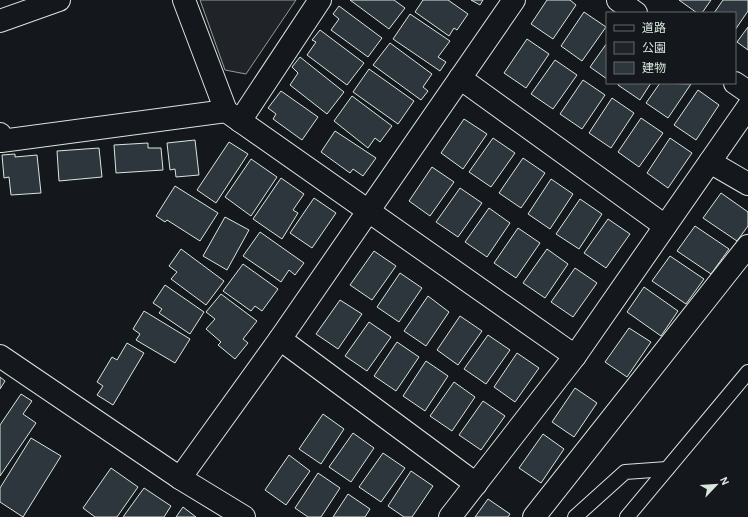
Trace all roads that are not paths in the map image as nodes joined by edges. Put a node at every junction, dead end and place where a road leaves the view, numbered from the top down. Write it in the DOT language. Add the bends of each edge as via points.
graph roads {
  1 [pos="59,0"];
  2 [pos="184,0"];
  3 [pos="320,0"];
  4 [pos="514,0"];
  5 [pos="618,0"];
  6 [pos="635,12"];
  7 [pos="0,21"];
  8 [pos="460,78"];
  9 [pos="736,84"];
  10 [pos="748,92"];
  11 [pos="748,107"];
  12 [pos="233,116"];
  13 [pos="0,134"];
  14 [pos="710,162"];
  15 [pos="748,184"];
  16 [pos="369,211"];
  17 [pos="666,226"];
  18 [pos="748,246"];
  19 [pos="280,339"];
  20 [pos="0,356"];
  21 [pos="575,356"];
  22 [pos="748,372"];
  23 [pos="667,469"];
  24 [pos="180,478"];
  25 [pos="476,484"];
  26 [pos="244,517"];
  27 [pos="450,517"];
  28 [pos="534,517"];
  29 [pos="575,517"];
  30 [pos="627,517"];
  1 -- 7 [label="street"];
  2 -- 12 [label="street"];
  3 -- 12 [label="street"];
  4 -- 8 [label="street"];
  5 -- 6 [label="street"];
  8 -- 16 [label="street"];
  8 -- 17 [label="street"];
  9 -- 10 [label="street"];
  11 -- 14 [label="street"];
  12 -- 13 [label="street" via="1,141"];
  12 -- 16 [label="street"];
  14 -- 15 [label="street"];
  14 -- 17 [label="street"];
  16 -- 19 [label="street"];
  16 -- 21 [label="street"];
  17 -- 21 [label="street"];
  18 -- 28 [label="street"];
  19 -- 24 [label="street"];
  19 -- 25 [label="street"];
  20 -- 24 [label="street"];
  21 -- 25 [label="street"];
  22 -- 23 [label="lane"];
  23 -- 29 [label="lane" via="625,472"];
  23 -- 30 [label="lane"];
  24 -- 26 [label="street"];
  25 -- 27 [label="street"];
}
